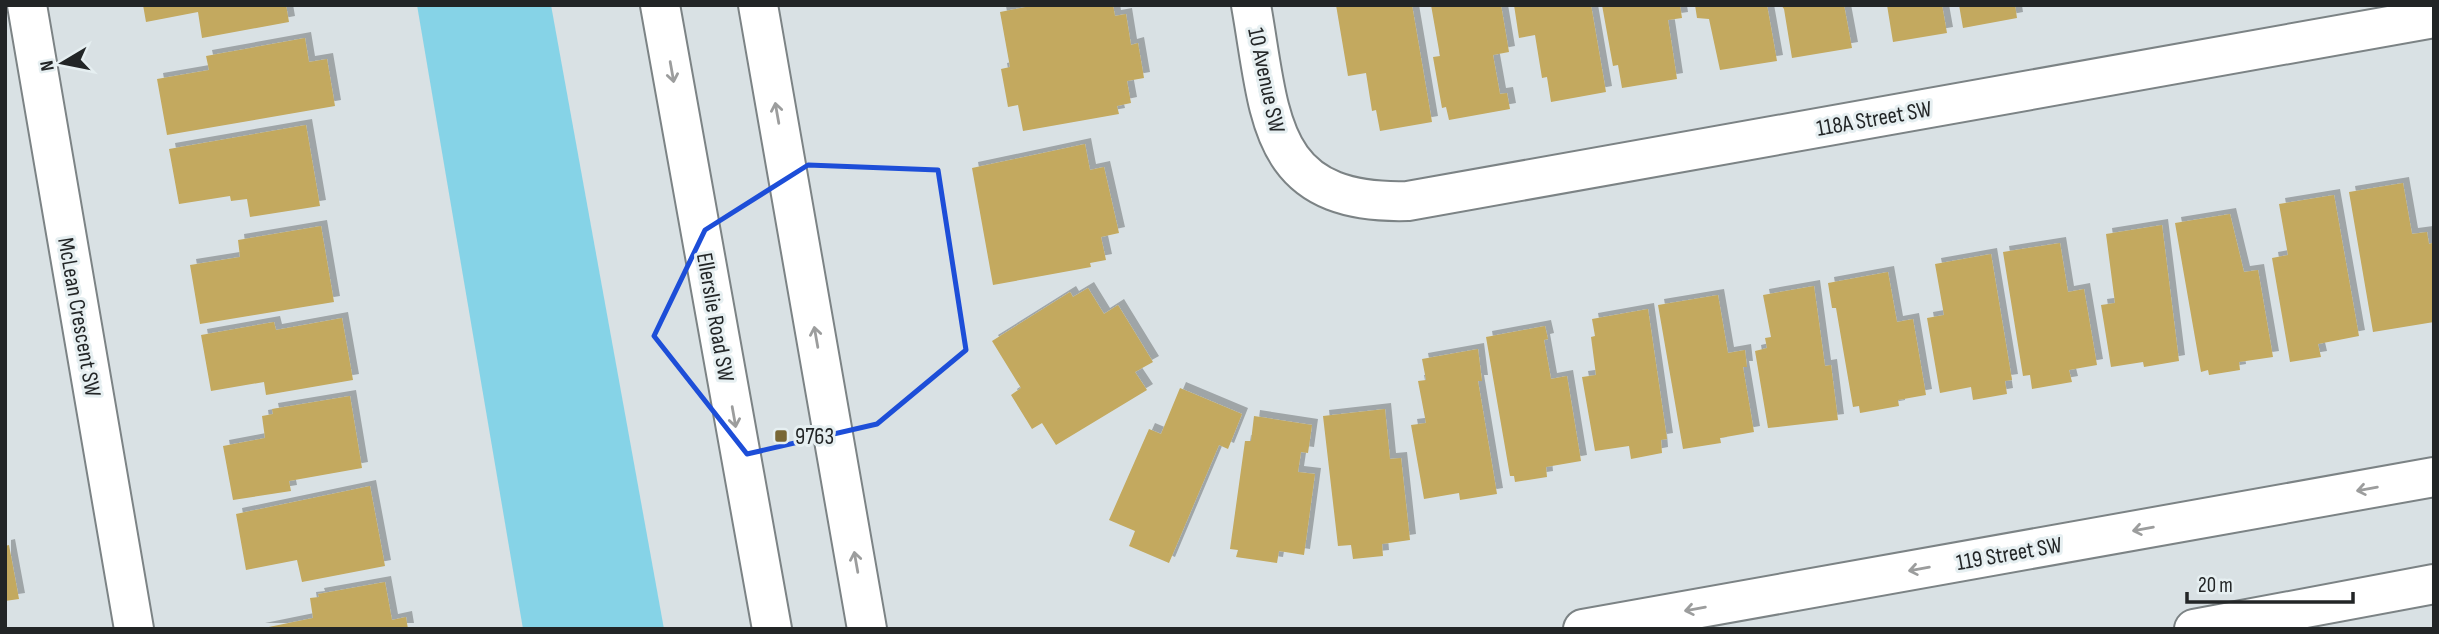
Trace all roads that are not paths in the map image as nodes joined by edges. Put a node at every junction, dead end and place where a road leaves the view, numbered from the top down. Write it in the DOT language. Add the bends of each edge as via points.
graph roads {
  1 [pos="27,5"];
  2 [pos="660,5"];
  3 [pos="758,5"];
  4 [pos="1251,5"];
  5 [pos="2434,18"];
  6 [pos="1316,184"];
  7 [pos="2434,477"];
  8 [pos="2434,584"];
  9 [pos="134,629"];
  10 [pos="772,629"];
  11 [pos="867,629"];
  12 [pos="1583,629"];
  13 [pos="2194,629"];
  1 -- 9 [label="street, McLean Crescent SW"];
  2 -- 10 [label="street, Ellerslie Road SW, one-way"];
  11 -- 3 [label="street, one-way"];
  4 -- 6 [label="street, 10 Avenue SW" via="1279,140 1293,165"];
  5 -- 6 [label="street, 118A Street SW" via="1408,201 1374,202"];
  7 -- 12 [label="street, 119 Street SW, one-way"];
  8 -- 13 [label="street"];
}
